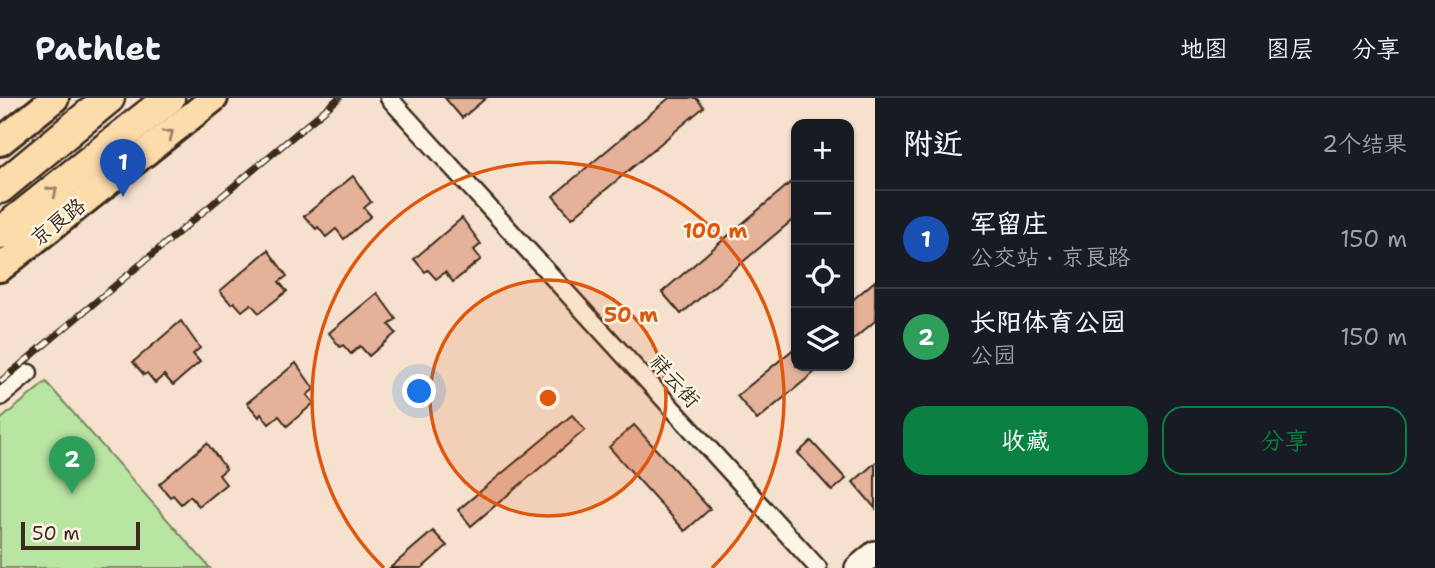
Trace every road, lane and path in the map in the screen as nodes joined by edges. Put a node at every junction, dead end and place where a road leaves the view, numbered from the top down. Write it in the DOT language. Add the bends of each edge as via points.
graph roads {
  1 [pos="55,98"];
  2 [pos="109,98"];
  3 [pos="169,98"];
  4 [pos="214,98"];
  5 [pos="389,98"];
  6 [pos="0,142"];
  7 [pos="0,188"];
  8 [pos="0,233"];
  9 [pos="0,268"];
  10 [pos="29,373"];
  11 [pos="0,397"];
  12 [pos="875,553"];
  13 [pos="818,568"];
  14 [pos="858,568"];
  1 -- 6 [label="main road"];
  2 -- 7 [label="highway"];
  8 -- 3 [label="highway, one-way"];
  9 -- 4 [label="main road, 京良路, one-way"];
  5 -- 13 [label="street, 祥云街"];
  10 -- 11 [label="street"];
  12 -- 14 [label="street"];
}
